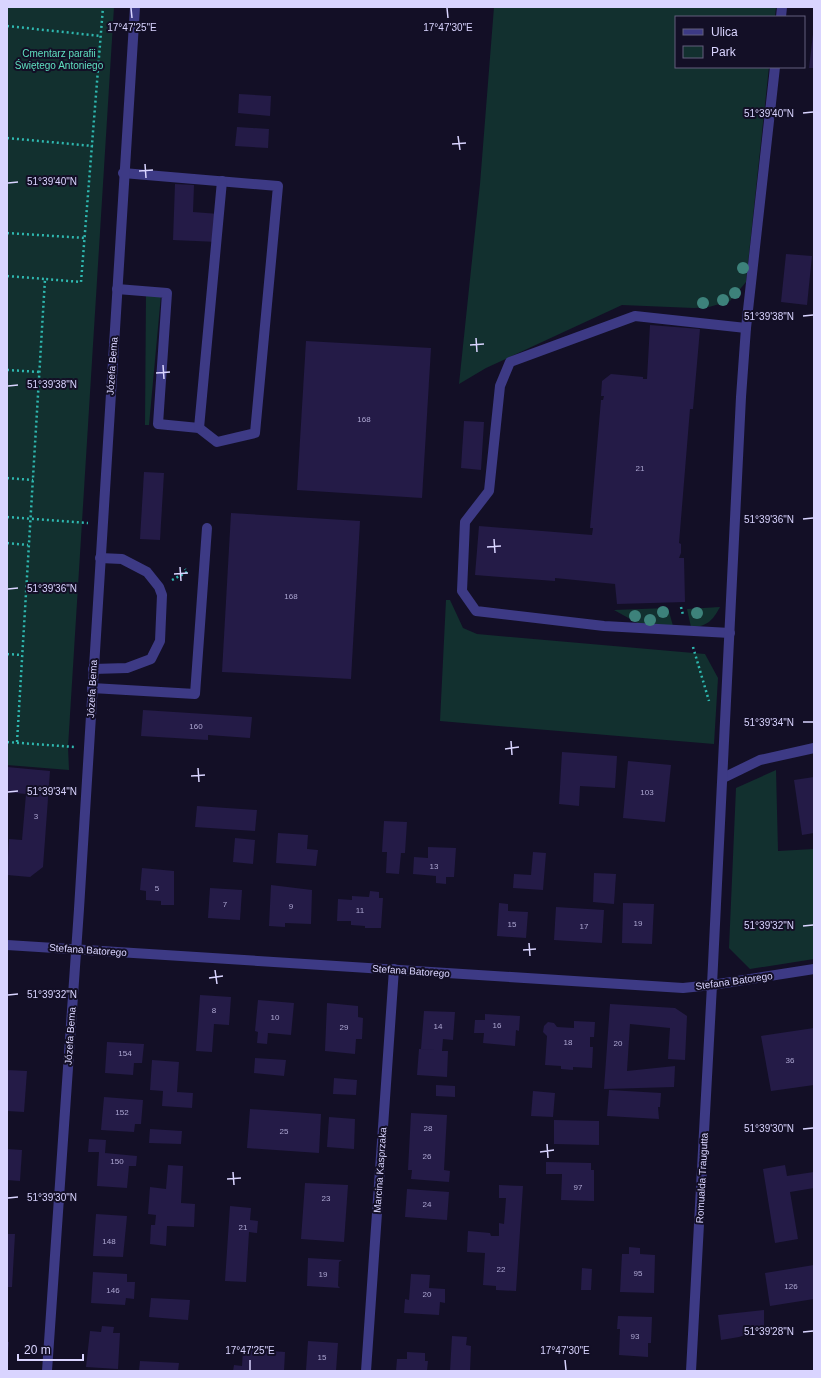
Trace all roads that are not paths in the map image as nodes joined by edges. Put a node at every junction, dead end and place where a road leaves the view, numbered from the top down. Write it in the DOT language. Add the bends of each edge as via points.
graph roads {
  1 [pos="135,7"];
  2 [pos="775,68"];
  3 [pos="123,173"];
  4 [pos="222,181"];
  5 [pos="117,289"];
  6 [pos="746,328"];
  7 [pos="199,428"];
  8 [pos="207,528"];
  9 [pos="100,558"];
  10 [pos="730,633"];
  11 [pos="93,669"];
  12 [pos="92,688"];
  13 [pos="814,748"];
  14 [pos="723,778"];
  15 [pos="7,945"];
  16 [pos="76,950"];
  17 [pos="394,969"];
  18 [pos="814,969"];
  19 [pos="712,985"];
  20 [pos="47,1371"];
  21 [pos="366,1371"];
  22 [pos="691,1371"];
  1 -- 3 [label="street, Józefa Bema"];
  2 -- 6 [label="street, Romualda Traugutta"];
  3 -- 4 [label="street"];
  3 -- 5 [label="street, Józefa Bema"];
  4 -- 7 [label="street"];
  4 -- 7 [label="street" via="278,186 255,434 217,442"];
  5 -- 7 [label="street" via="167,294 158,424"];
  5 -- 9 [label="street, Józefa Bema"];
  6 -- 10 [label="street, Romualda Traugutta"];
  6 -- 10 [label="street" via="635,316 510,362 500,386 489,491 465,522 462,591 476,611 604,626"];
  8 -- 12 [label="street" via="196,694"];
  9 -- 11 [label="street, Józefa Bema"];
  9 -- 11 [label="street" via="122,559 148,572 159,587 162,595 160,641 151,659 127,668"];
  10 -- 14 [label="street, Romualda Traugutta"];
  11 -- 12 [label="street, Józefa Bema"];
  12 -- 16 [label="street, Józefa Bema"];
  13 -- 14 [label="street" via="760,760"];
  14 -- 19 [label="street, Romualda Traugutta"];
  15 -- 16 [label="street, Stefana Batorego"];
  16 -- 17 [label="street, Stefana Batorego"];
  16 -- 20 [label="street, Józefa Bema"];
  17 -- 19 [label="street, Stefana Batorego" via="683,988"];
  17 -- 21 [label="street, Marcina Kasprzaka"];
  18 -- 19 [label="street, Stefana Batorego"];
  19 -- 22 [label="street, Romualda Traugutta"];
}
